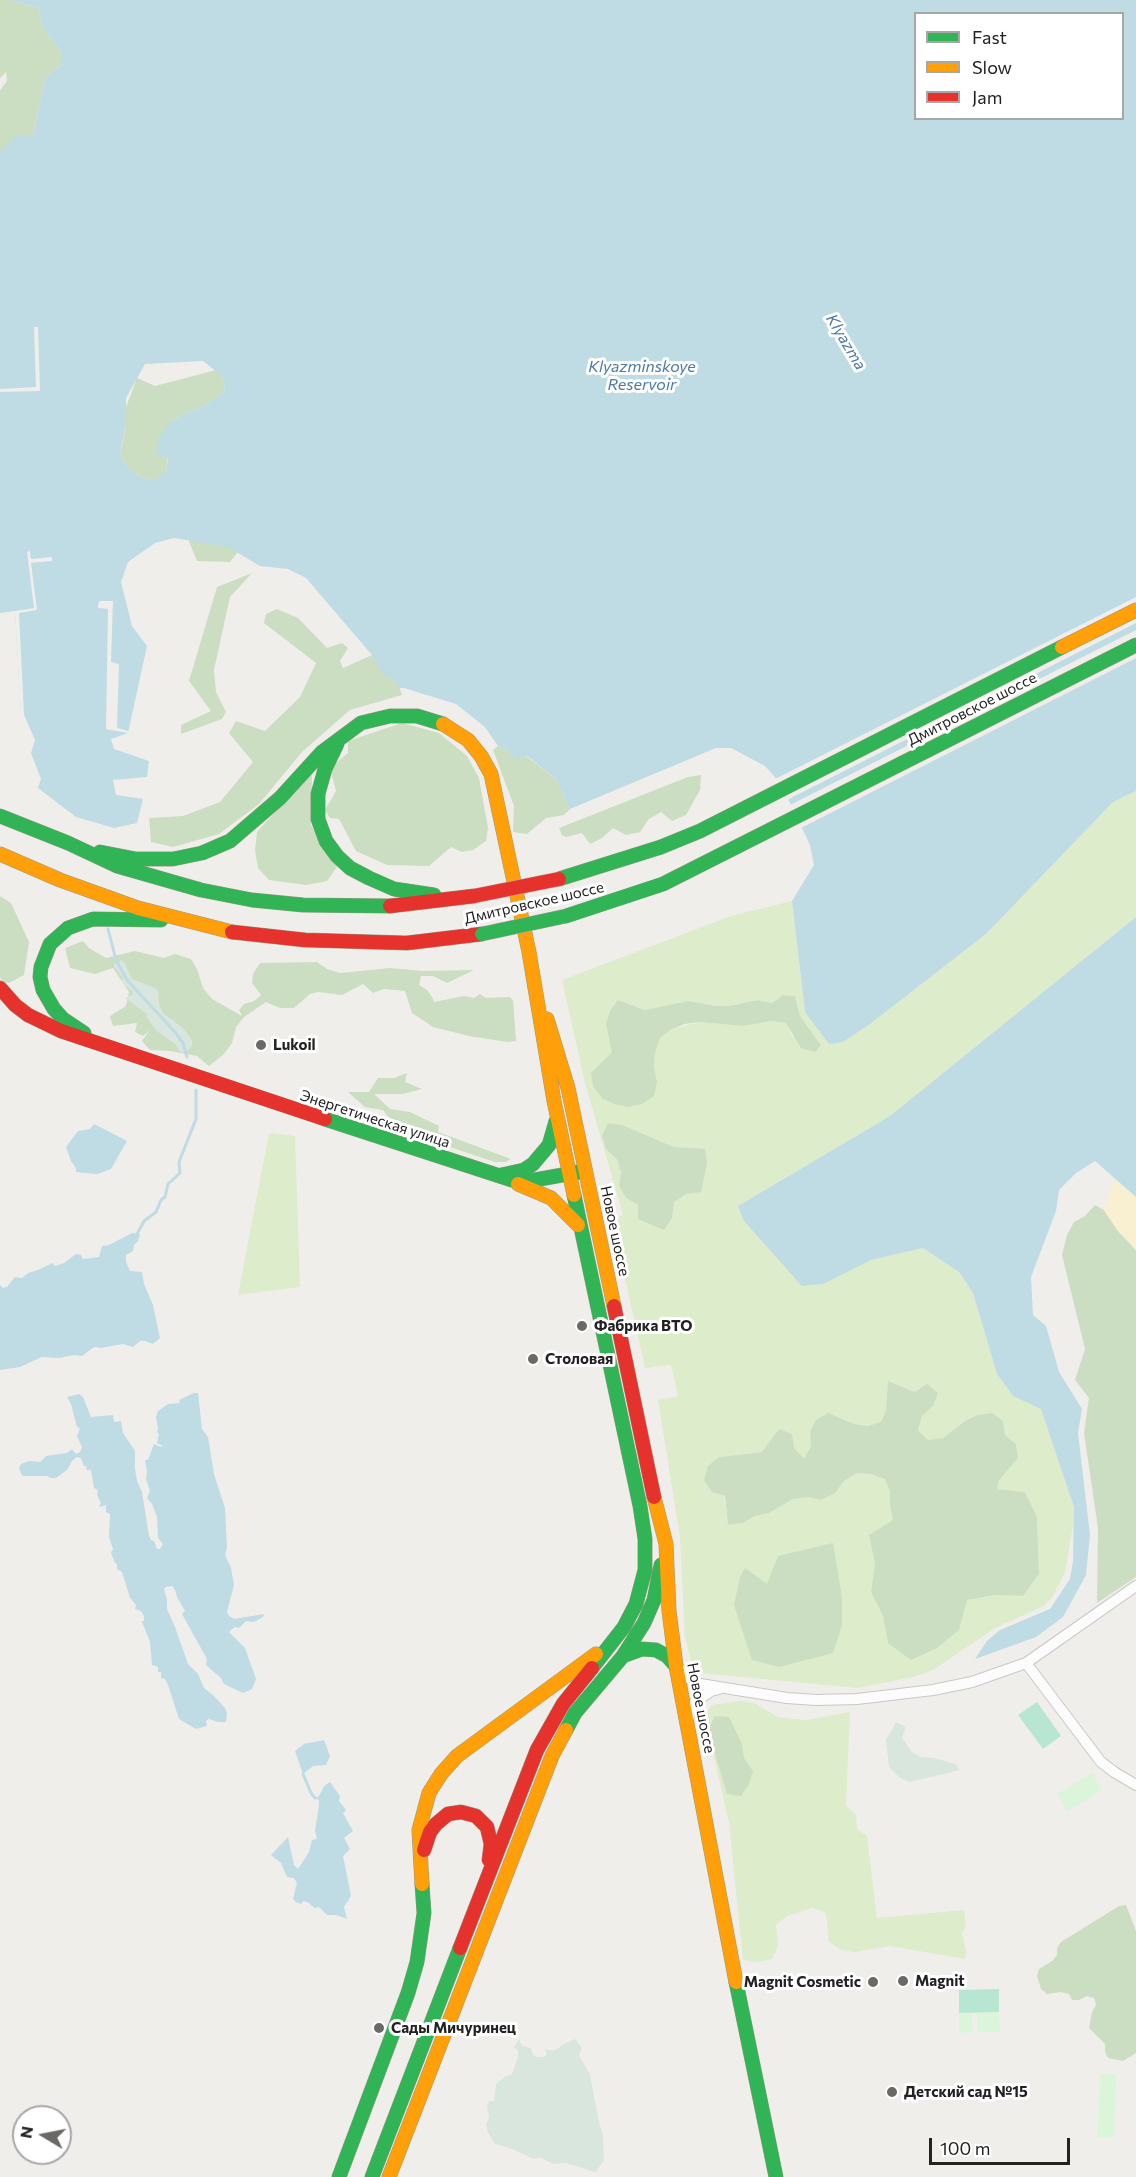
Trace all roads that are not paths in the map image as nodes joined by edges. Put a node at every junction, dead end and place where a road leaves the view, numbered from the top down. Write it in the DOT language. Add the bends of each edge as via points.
graph roads {
  1 [pos="1136,610"];
  2 [pos="1136,645"];
  3 [pos="345,733"];
  4 [pos="0,816"];
  5 [pos="68,843"];
  6 [pos="0,854"];
  7 [pos="471,896"];
  8 [pos="190,922"];
  9 [pos="532,969"];
  10 [pos="0,988"];
  11 [pos="110,1048"];
  12 [pos="556,1108"];
  13 [pos="585,1171"];
  14 [pos="569,1174"];
  15 [pos="495,1176"];
  16 [pos="581,1230"];
  17 [pos="655,1503"];
  18 [pos="1136,1586"];
  19 [pos="615,1639"];
  20 [pos="622,1656"];
  21 [pos="1026,1663"];
  22 [pos="676,1666"];
  23 [pos="685,1685"];
  24 [pos="723,1689"];
  25 [pos="688,1723"];
  26 [pos="1136,1785"];
  27 [pos="421,1865"];
  28 [pos="477,1906"];
  29 [pos="339,2177"];
  30 [pos="372,2177"];
  31 [pos="389,2177"];
  32 [pos="777,2177"];
  1 -- 7 [label="main road, Дмитровское шоссе, bridge" via="661,847 559,879"];
  2 -- 8 [label="main road, Дмитровское шоссе, bridge" via="663,884 566,916 407,943 238,933"];
  3 -- 5 [label="main road" via="230,841 202,853 173,860 136,859"];
  3 -- 7 [label="main road" via="333,750 318,794 318,819 337,856 350,868 394,889"];
  3 -- 9 [label="main road" via="361,723 390,716 417,716 452,728 481,756 491,774 499,807"];
  4 -- 5 [label="main road, Дмитровское шоссе"];
  5 -- 7 [label="main road, Дмитровское шоссе" via="127,869 252,900 377,907"];
  6 -- 8 [label="main road, Дмитровское шоссе" via="60,880"];
  8 -- 11 [label="main road" via="93,919 68,928 50,944 40,977 47,1000 63,1019"];
  9 -- 12 [label="main road"];
  9 -- 13 [label="main road, Новое шоссе" via="568,1088"];
  10 -- 11 [label="main road" via="15,1005 43,1023"];
  11 -- 15 [label="main road, Энергетическая улица"];
  12 -- 14 [label="main road"];
  12 -- 15 [label="main road" via="553,1138 544,1153 524,1170"];
  13 -- 14 [label="main road, Энергетическая улица"];
  13 -- 17 [label="main road, Новое шоссе"];
  14 -- 15 [label="main road, Энергетическая улица" via="529,1181"];
  14 -- 16 [label="main road"];
  15 -- 16 [label="main road" via="551,1198 572,1216"];
  16 -- 19 [label="main road" via="645,1535 645,1570 639,1595"];
  17 -- 20 [label="main road" via="661,1560 657,1590 644,1623"];
  17 -- 22 [label="main road, Новое шоссе" via="666,1544"];
  18 -- 21 [label="street"];
  19 -- 27 [label="main road" via="450,1763 435,1782 422,1813"];
  19 -- 28 [label="main road" via="547,1730"];
  20 -- 22 [label="main road" via="642,1649 656,1650"];
  20 -- 31 [label="main road" via="575,1713 552,1756"];
  21 -- 24 [label="street" via="972,1682 857,1698 816,1700"];
  21 -- 26 [label="street" via="1101,1762"];
  22 -- 23 [label="main road, Новое шоссе"];
  23 -- 24 [label="street"];
  23 -- 25 [label="main road, Новое шоссе"];
  24 -- 25 [label="street" via="711,1691 696,1701"];
  25 -- 32 [label="main road, Новое шоссе"];
  27 -- 28 [label="main road" via="430,1832 442,1818 455,1812 476,1816 487,1827 491,1844"];
  27 -- 29 [label="main road" via="424,1913 417,1962"];
  28 -- 30 [label="main road"];
}
